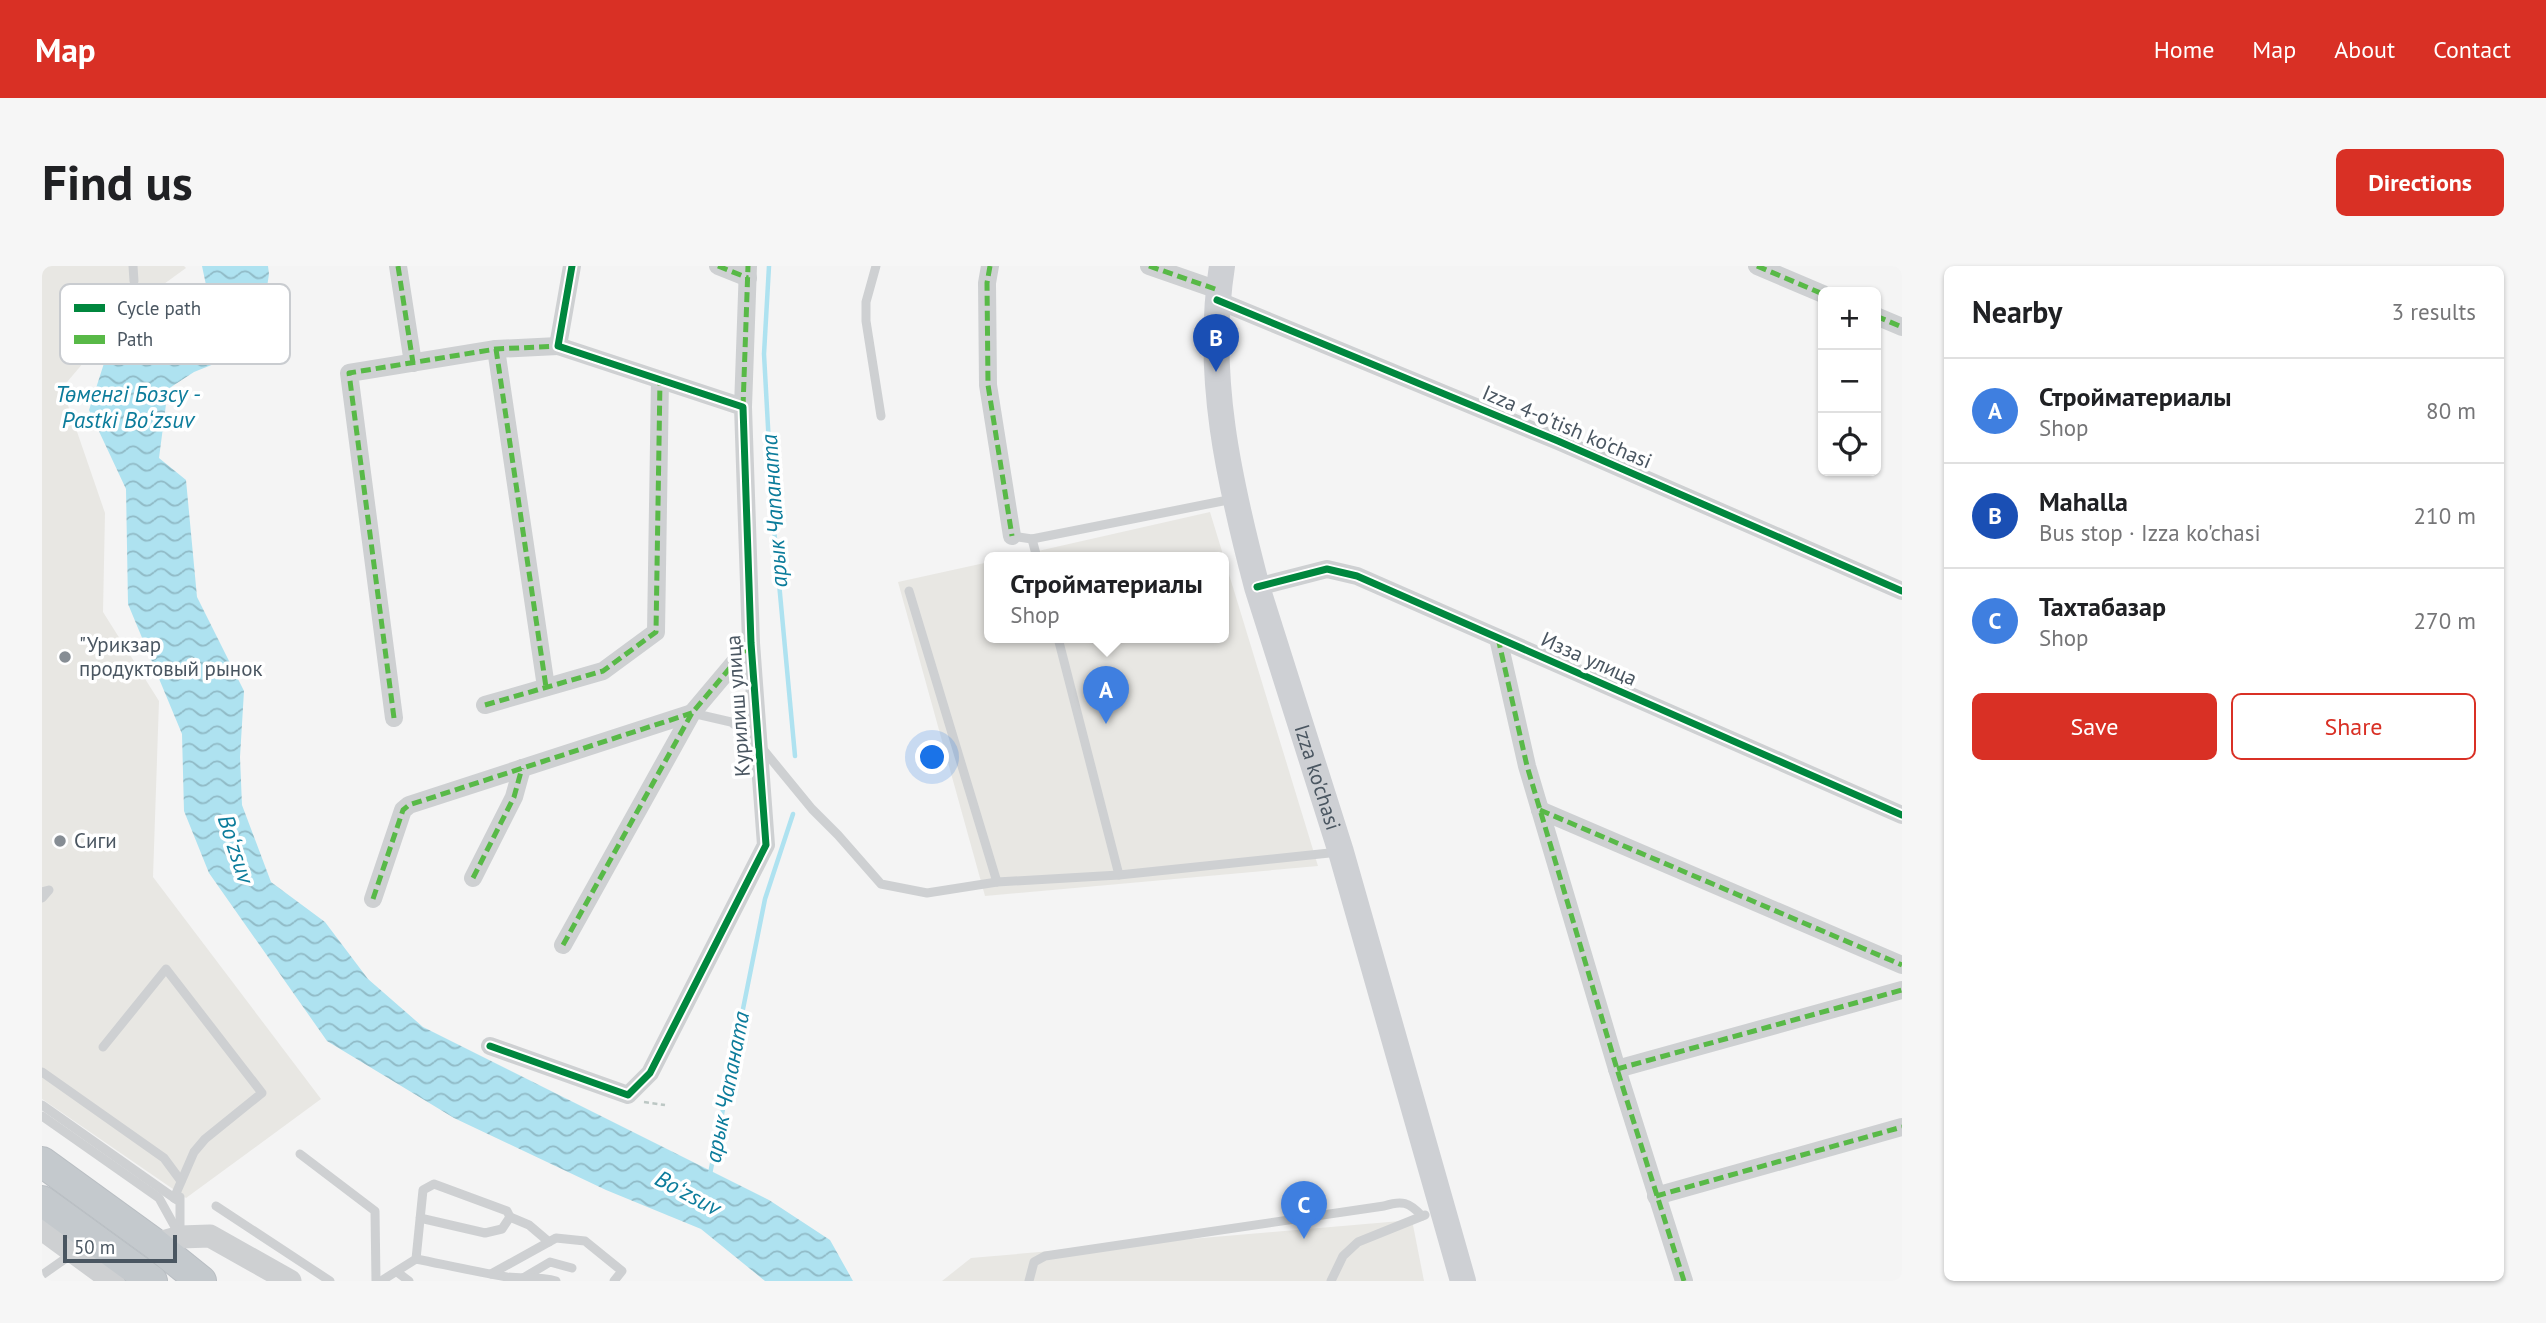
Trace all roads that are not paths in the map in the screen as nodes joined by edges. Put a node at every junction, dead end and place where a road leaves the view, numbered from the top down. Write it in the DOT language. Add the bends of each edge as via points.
graph roads {
  1 [pos="133,266"];
  2 [pos="398,266"];
  3 [pos="572,266"];
  4 [pos="718,266"];
  5 [pos="876,266"];
  6 [pos="990,266"];
  7 [pos="1149,266"];
  8 [pos="1757,266"];
  9 [pos="748,272"];
  10 [pos="134,281"];
  11 [pos="1219,285"];
  12 [pos="1818,292"];
  13 [pos="1881,318"];
  14 [pos="1902,327"];
  15 [pos="558,346"];
  16 [pos="496,349"];
  17 [pos="413,363"];
  18 [pos="660,380"];
  19 [pos="743,407"];
  20 [pos="881,416"];
  21 [pos="1235,498"];
  22 [pos="1012,536"];
  23 [pos="1032,539"];
  24 [pos="1035,552"];
  25 [pos="1257,587"];
  26 [pos="909,591"];
  27 [pos="1902,592"];
  28 [pos="1498,638"];
  29 [pos="751,643"];
  30 [pos="1059,643"];
  31 [pos="546,687"];
  32 [pos="485,705"];
  33 [pos="692,713"];
  34 [pos="394,718"];
  35 [pos="757,742"];
  36 [pos="522,768"];
  37 [pos="1540,810"];
  38 [pos="1902,815"];
  39 [pos="1341,852"];
  40 [pos="1119,875"];
  41 [pos="473,878"];
  42 [pos="997,882"];
  43 [pos="42,892"];
  44 [pos="42,898"];
  45 [pos="373,899"];
  46 [pos="562,945"];
  47 [pos="1902,965"];
  48 [pos="1902,990"];
  49 [pos="490,1046"];
  50 [pos="103,1047"];
  51 [pos="1617,1069"];
  52 [pos="42,1072"];
  53 [pos="42,1105"];
  54 [pos="42,1116"];
  55 [pos="1902,1127"];
  56 [pos="205,1139"];
  57 [pos="300,1154"];
  58 [pos="42,1162"];
  59 [pos="181,1181"];
  60 [pos="1656,1196"];
  61 [pos="176,1199"];
  62 [pos="42,1201"];
  63 [pos="216,1206"];
  64 [pos="1432,1212"];
  65 [pos="510,1217"];
  66 [pos="420,1218"];
  67 [pos="42,1229"];
  68 [pos="549,1242"];
  69 [pos="75,1252"];
  70 [pos="184,1258"];
  71 [pos="416,1259"];
  72 [pos="572,1268"];
  73 [pos="397,1272"];
  74 [pos="491,1274"];
  75 [pos="42,1275"];
  76 [pos="523,1280"];
  77 [pos="1333,1280"];
  78 [pos="113,1281"];
  79 [pos="152,1281"];
  80 [pos="290,1281"];
  81 [pos="330,1281"];
  82 [pos="379,1281"];
  83 [pos="409,1281"];
  84 [pos="556,1281"];
  85 [pos="614,1281"];
  86 [pos="1029,1281"];
  87 [pos="1463,1281"];
  88 [pos="1684,1281"];
  1 -- 10 [label="lane"];
  2 -- 17 [label="street"];
  3 -- 15 [label="street"];
  4 -- 9 [label="street"];
  5 -- 20 [label="lane" via="866,321"];
  6 -- 22 [label="street" via="988,385"];
  7 -- 11 [label="street, Izza 4-o'tish ko'chasi"];
  8 -- 12 [label="street"];
  9 -- 19 [label="street, Курилиш улица"];
  11 -- 21 [label="main road, Izza ko'chasi" via="1218,400"];
  11 -- 27 [label="street, Izza 4-o'tish ko'chasi"];
  13 -- 14 [label="street"];
  15 -- 16 [label="street"];
  15 -- 18 [label="street"];
  16 -- 17 [label="street"];
  16 -- 31 [label="street"];
  17 -- 34 [label="street" via="349,373"];
  18 -- 19 [label="street"];
  18 -- 31 [label="street" via="656,632 603,671"];
  19 -- 29 [label="street, Курилиш улица"];
  21 -- 23 [label="lane"];
  21 -- 25 [label="main road, Izza ko'chasi"];
  22 -- 23 [label="lane"];
  23 -- 24 [label="lane"];
  25 -- 28 [label="street, Изза улица" via="1327,569 1357,576"];
  25 -- 39 [label="main road, Izza ko'chasi"];
  26 -- 42 [label="lane"];
  28 -- 37 [label="street"];
  28 -- 38 [label="street, Изза улица"];
  29 -- 33 [label="street, Курилиш улица"];
  29 -- 35 [label="street, Курилиш улица"];
  30 -- 40 [label="lane"];
  31 -- 32 [label="street"];
  33 -- 35 [label="lane" via="731,723"];
  33 -- 36 [label="street"];
  33 -- 46 [label="street, Курилиш улица"];
  35 -- 42 [label="lane" via="881,884 927,893"];
  35 -- 49 [label="street, Курилиш улица" via="766,845 650,1073 628,1094"];
  36 -- 41 [label="street" via="514,797"];
  36 -- 45 [label="street" via="403,810"];
  37 -- 47 [label="street"];
  37 -- 51 [label="street"];
  39 -- 40 [label="lane"];
  39 -- 64 [label="main road, Izza ko'chasi"];
  40 -- 42 [label="lane"];
  43 -- 44 [label="lane" via="49,890"];
  48 -- 51 [label="street"];
  50 -- 56 [label="lane" via="166,969 262,1093"];
  51 -- 60 [label="street"];
  52 -- 59 [label="lane" via="164,1158"];
  53 -- 61 [label="lane"];
  54 -- 70 [label="lane" via="159,1198"];
  55 -- 60 [label="street"];
  56 -- 59 [label="lane"];
  56 -- 61 [label="lane"];
  57 -- 82 [label="lane" via="375,1211"];
  58 -- 70 [label="highway"];
  59 -- 61 [label="lane"];
  60 -- 88 [label="street"];
  61 -- 70 [label="lane"];
  62 -- 79 [label="highway"];
  63 -- 81 [label="lane"];
  64 -- 77 [label="lane" via="1358,1242 1343,1256"];
  64 -- 86 [label="lane" via="1400,1201 1072,1251 1038,1258"];
  64 -- 87 [label="main road, Izza ko'chasi"];
  65 -- 66 [label="lane" via="502,1229 485,1233"];
  65 -- 66 [label="lane" via="507,1211 434,1184 423,1190"];
  65 -- 68 [label="lane" via="530,1225"];
  66 -- 71 [label="lane"];
  67 -- 69 [label="street"];
  68 -- 74 [label="lane"];
  68 -- 85 [label="lane" via="556,1238 586,1241 622,1271"];
  69 -- 75 [label="lane"];
  69 -- 78 [label="street"];
  70 -- 80 [label="street" via="210,1236"];
  71 -- 73 [label="lane"];
  71 -- 74 [label="lane"];
  72 -- 76 [label="lane" via="550,1262"];
  73 -- 82 [label="lane"];
  73 -- 83 [label="lane"];
  74 -- 76 [label="lane"];
  76 -- 84 [label="lane" via="544,1277"];
}
